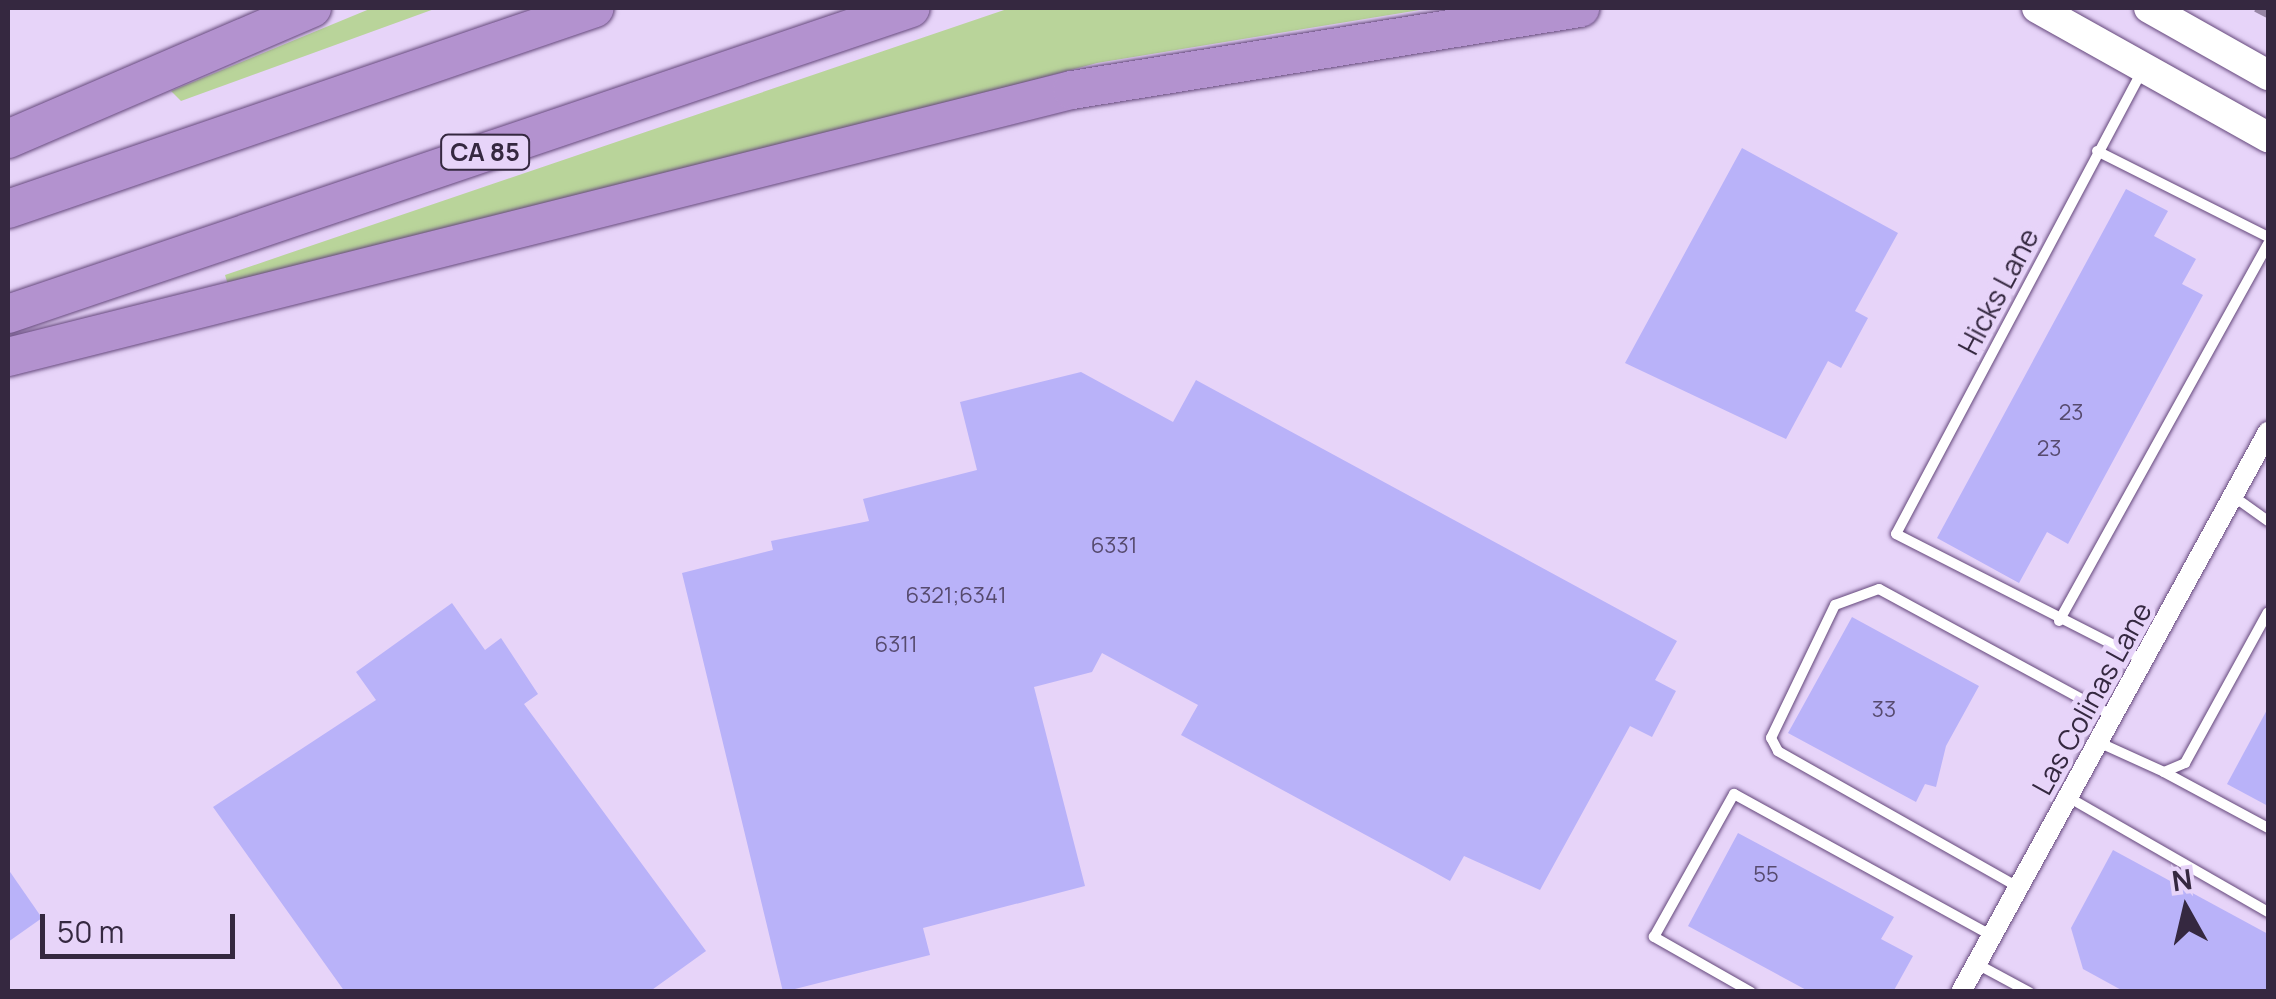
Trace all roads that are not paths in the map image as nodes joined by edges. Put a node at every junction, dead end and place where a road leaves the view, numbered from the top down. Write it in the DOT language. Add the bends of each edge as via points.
graph roads {
  1 [pos="312,8"];
  2 [pos="596,8"];
  3 [pos="911,8"];
  4 [pos="1580,8"];
  5 [pos="2037,8"];
  6 [pos="2149,8"];
  7 [pos="2142,70"];
  8 [pos="2268,75"];
  9 [pos="2268,136"];
  10 [pos="8,139"];
  11 [pos="2097,151"];
  12 [pos="8,210"];
  13 [pos="2268,240"];
  14 [pos="8,314"];
  15 [pos="8,358"];
  16 [pos="2268,432"];
  17 [pos="2233,496"];
  18 [pos="2268,521"];
  19 [pos="2268,612"];
  20 [pos="2059,621"];
  21 [pos="2143,660"];
  22 [pos="2112,716"];
  23 [pos="2098,742"];
  24 [pos="2164,772"];
  25 [pos="2068,798"];
  26 [pos="2268,828"];
  27 [pos="2019,887"];
  28 [pos="2268,912"];
  29 [pos="1992,936"];
  30 [pos="1976,964"];
  31 [pos="1751,992"];
  32 [pos="1961,992"];
  33 [pos="2029,992"];
  1 -- 10 [label="highway"];
  2 -- 12 [label="highway"];
  3 -- 14 [label="highway, CA 85"];
  4 -- 15 [label="highway" via="1072,90"];
  5 -- 7 [label="main road"];
  6 -- 8 [label="main road"];
  7 -- 9 [label="main road"];
  7 -- 11 [label="lane, Hicks Lane"];
  11 -- 13 [label="lane"];
  11 -- 20 [label="lane, Hicks Lane" via="1896,534"];
  13 -- 20 [label="lane"];
  16 -- 17 [label="street, Las Colinas Lane"];
  17 -- 18 [label="lane"];
  17 -- 21 [label="street, Las Colinas Lane"];
  19 -- 24 [label="lane" via="2185,763"];
  20 -- 21 [label="lane"];
  21 -- 22 [label="street, Las Colinas Lane"];
  22 -- 23 [label="street, Las Colinas Lane"];
  22 -- 27 [label="lane" via="1879,590 1835,605 1770,738 1778,751"];
  23 -- 24 [label="lane"];
  23 -- 25 [label="street, Las Colinas Lane"];
  24 -- 26 [label="lane"];
  25 -- 27 [label="street, Las Colinas Lane"];
  25 -- 28 [label="lane"];
  27 -- 29 [label="street, Las Colinas Lane"];
  29 -- 30 [label="street, Las Colinas Lane"];
  29 -- 31 [label="lane" via="1734,794 1654,938"];
  30 -- 32 [label="street, Las Colinas Lane"];
  30 -- 33 [label="lane"];
}
